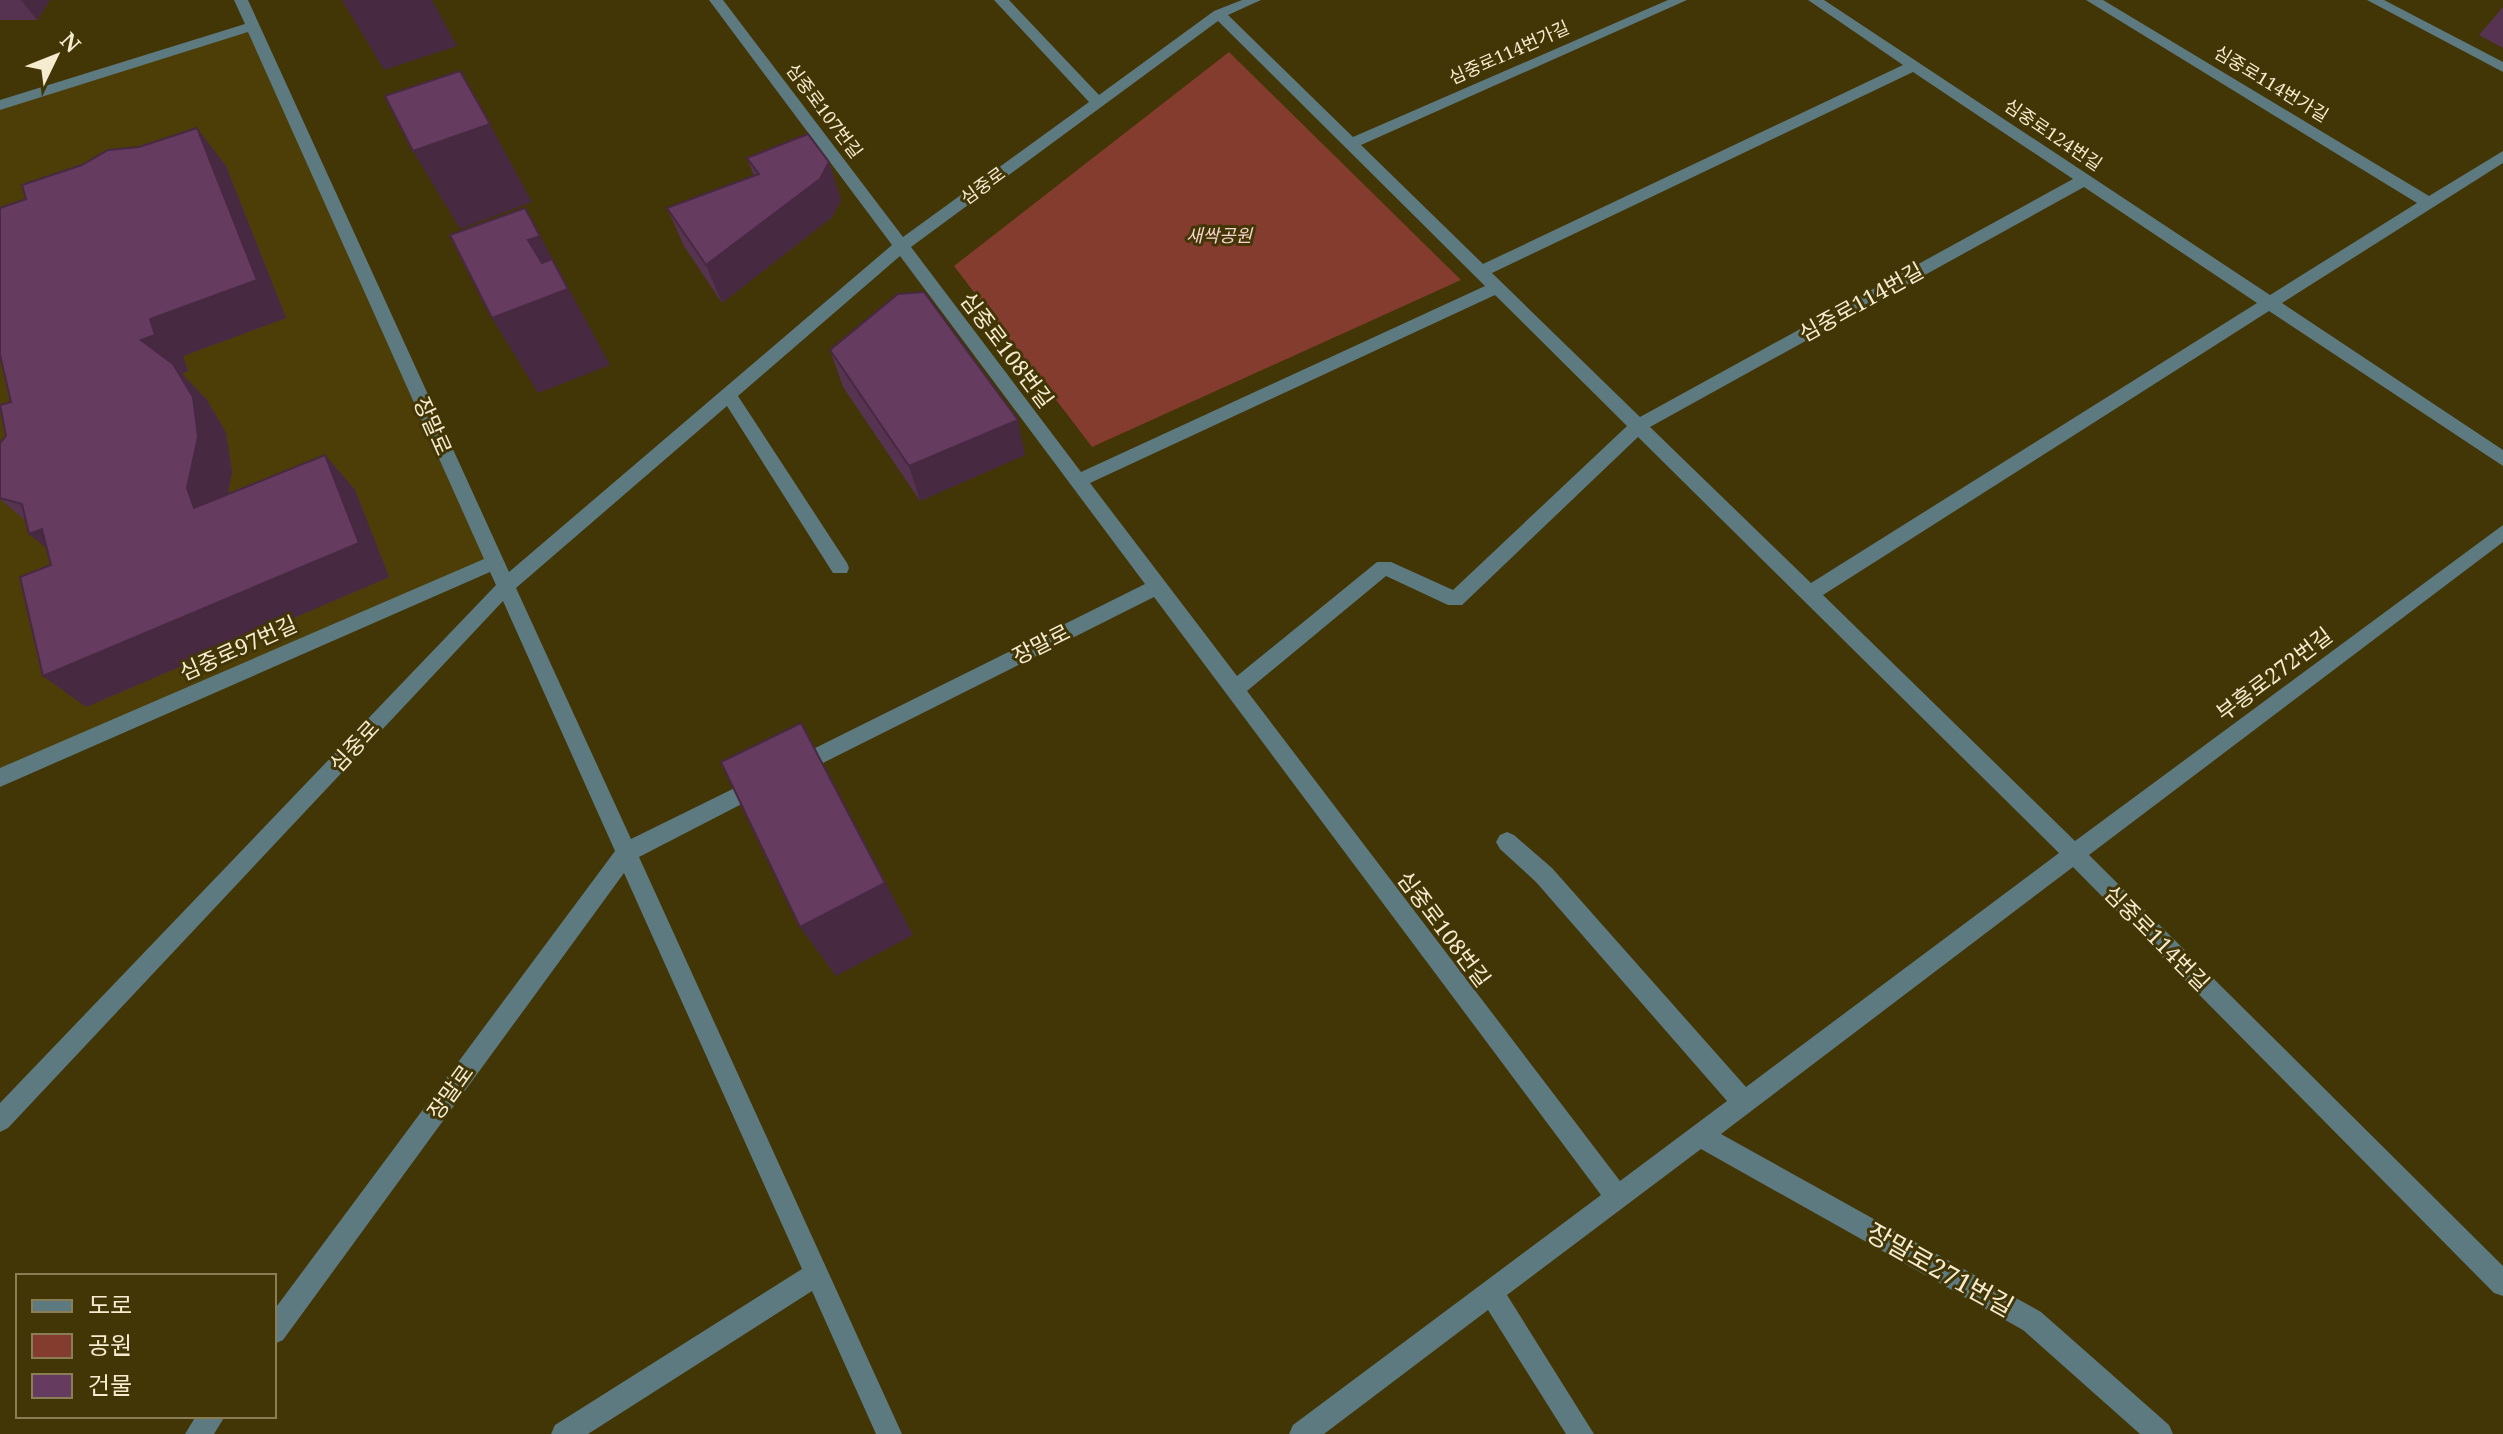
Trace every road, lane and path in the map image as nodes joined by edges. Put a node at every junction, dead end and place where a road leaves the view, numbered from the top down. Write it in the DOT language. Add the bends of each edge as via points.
graph roads {
  1 [pos="241,0"];
  2 [pos="716,0"];
  3 [pos="1001,0"];
  4 [pos="1254,0"];
  5 [pos="1680,0"];
  6 [pos="1815,0"];
  7 [pos="2093,0"];
  8 [pos="2374,0"];
  9 [pos="1219,14"];
  10 [pos="253,26"];
  11 [pos="1913,66"];
  12 [pos="2503,68"];
  13 [pos="1098,102"];
  14 [pos="0,105"];
  15 [pos="1353,143"];
  16 [pos="2503,156"];
  17 [pos="2084,180"];
  18 [pos="2429,203"];
  19 [pos="900,247"];
  20 [pos="1482,271"];
  21 [pos="1499,286"];
  22 [pos="2269,303"];
  23 [pos="729,395"];
  24 [pos="1639,425"];
  25 [pos="2503,459"];
  26 [pos="1076,482"];
  27 [pos="2503,532"];
  28 [pos="495,562"];
  29 [pos="840,568"];
  30 [pos="506,586"];
  31 [pos="1156,587"];
  32 [pos="1810,593"];
  33 [pos="1234,690"];
  34 [pos="0,778"];
  35 [pos="1507,842"];
  36 [pos="627,852"];
  37 [pos="2074,854"];
  38 [pos="1744,1102"];
  39 [pos="0,1120"];
  40 [pos="1700,1135"];
  41 [pos="1617,1197"];
  42 [pos="816,1274"];
  43 [pos="2503,1284"];
  44 [pos="1491,1292"];
  45 [pos="276,1328"];
  46 [pos="210,1418"];
  47 [pos="198,1434"];
  48 [pos="564,1434"];
  49 [pos="889,1434"];
  50 [pos="1302,1434"];
  51 [pos="1581,1434"];
  52 [pos="2160,1434"];
  1 -- 10 [label="street, 장말로"];
  2 -- 19 [label="street, 심중로107번길"];
  3 -- 13 [label="street"];
  4 -- 9 [label="street, 심중로"];
  5 -- 15 [label="street, 심중로114번가길"];
  6 -- 11 [label="street, 심중로124번길"];
  7 -- 18 [label="street, 심중로114번가길"];
  8 -- 12 [label="street"];
  9 -- 13 [label="street, 심중로"];
  9 -- 15 [label="street, 심중로114번길"];
  10 -- 14 [label="street"];
  10 -- 28 [label="street, 장말로"];
  11 -- 17 [label="street, 심중로124번길"];
  11 -- 20 [label="street"];
  13 -- 19 [label="street, 심중로"];
  15 -- 20 [label="street, 심중로114번길"];
  16 -- 18 [label="street"];
  17 -- 22 [label="street, 심중로124번길"];
  17 -- 24 [label="street, 심중로114번길"];
  18 -- 22 [label="street"];
  19 -- 23 [label="street, 심중로"];
  19 -- 26 [label="street, 심중로108번길"];
  20 -- 21 [label="street, 심중로114번길"];
  21 -- 24 [label="street, 심중로114번길"];
  21 -- 26 [label="street"];
  22 -- 25 [label="street, 심중로124번길"];
  22 -- 32 [label="street"];
  23 -- 29 [label="street"];
  23 -- 30 [label="street, 심중로"];
  24 -- 32 [label="street, 심중로114번길"];
  24 -- 33 [label="street" via="1455,600 1384,567"];
  26 -- 31 [label="street, 심중로108번길"];
  27 -- 37 [label="street, 부흥로272번길"];
  28 -- 30 [label="street, 장말로"];
  28 -- 34 [label="street, 심중로97번길"];
  30 -- 36 [label="street, 장말로"];
  30 -- 39 [label="street, 심중로"];
  31 -- 33 [label="street, 심중로108번길"];
  31 -- 36 [label="street, 장말로"];
  32 -- 37 [label="street, 심중로114번길"];
  33 -- 41 [label="street, 심중로108번길"];
  35 -- 38 [label="street" via="1544,875"];
  36 -- 42 [label="street, 장말로"];
  36 -- 45 [label="street, 장말로"];
  37 -- 38 [label="street"];
  37 -- 43 [label="street, 심중로114번길"];
  38 -- 40 [label="street"];
  40 -- 41 [label="street"];
  40 -- 52 [label="street, 장말로271번길" via="2032,1321"];
  41 -- 44 [label="street"];
  42 -- 48 [label="street"];
  42 -- 49 [label="street, 장말로"];
  44 -- 50 [label="street"];
  44 -- 51 [label="street"];
  46 -- 47 [label="street"];
}
